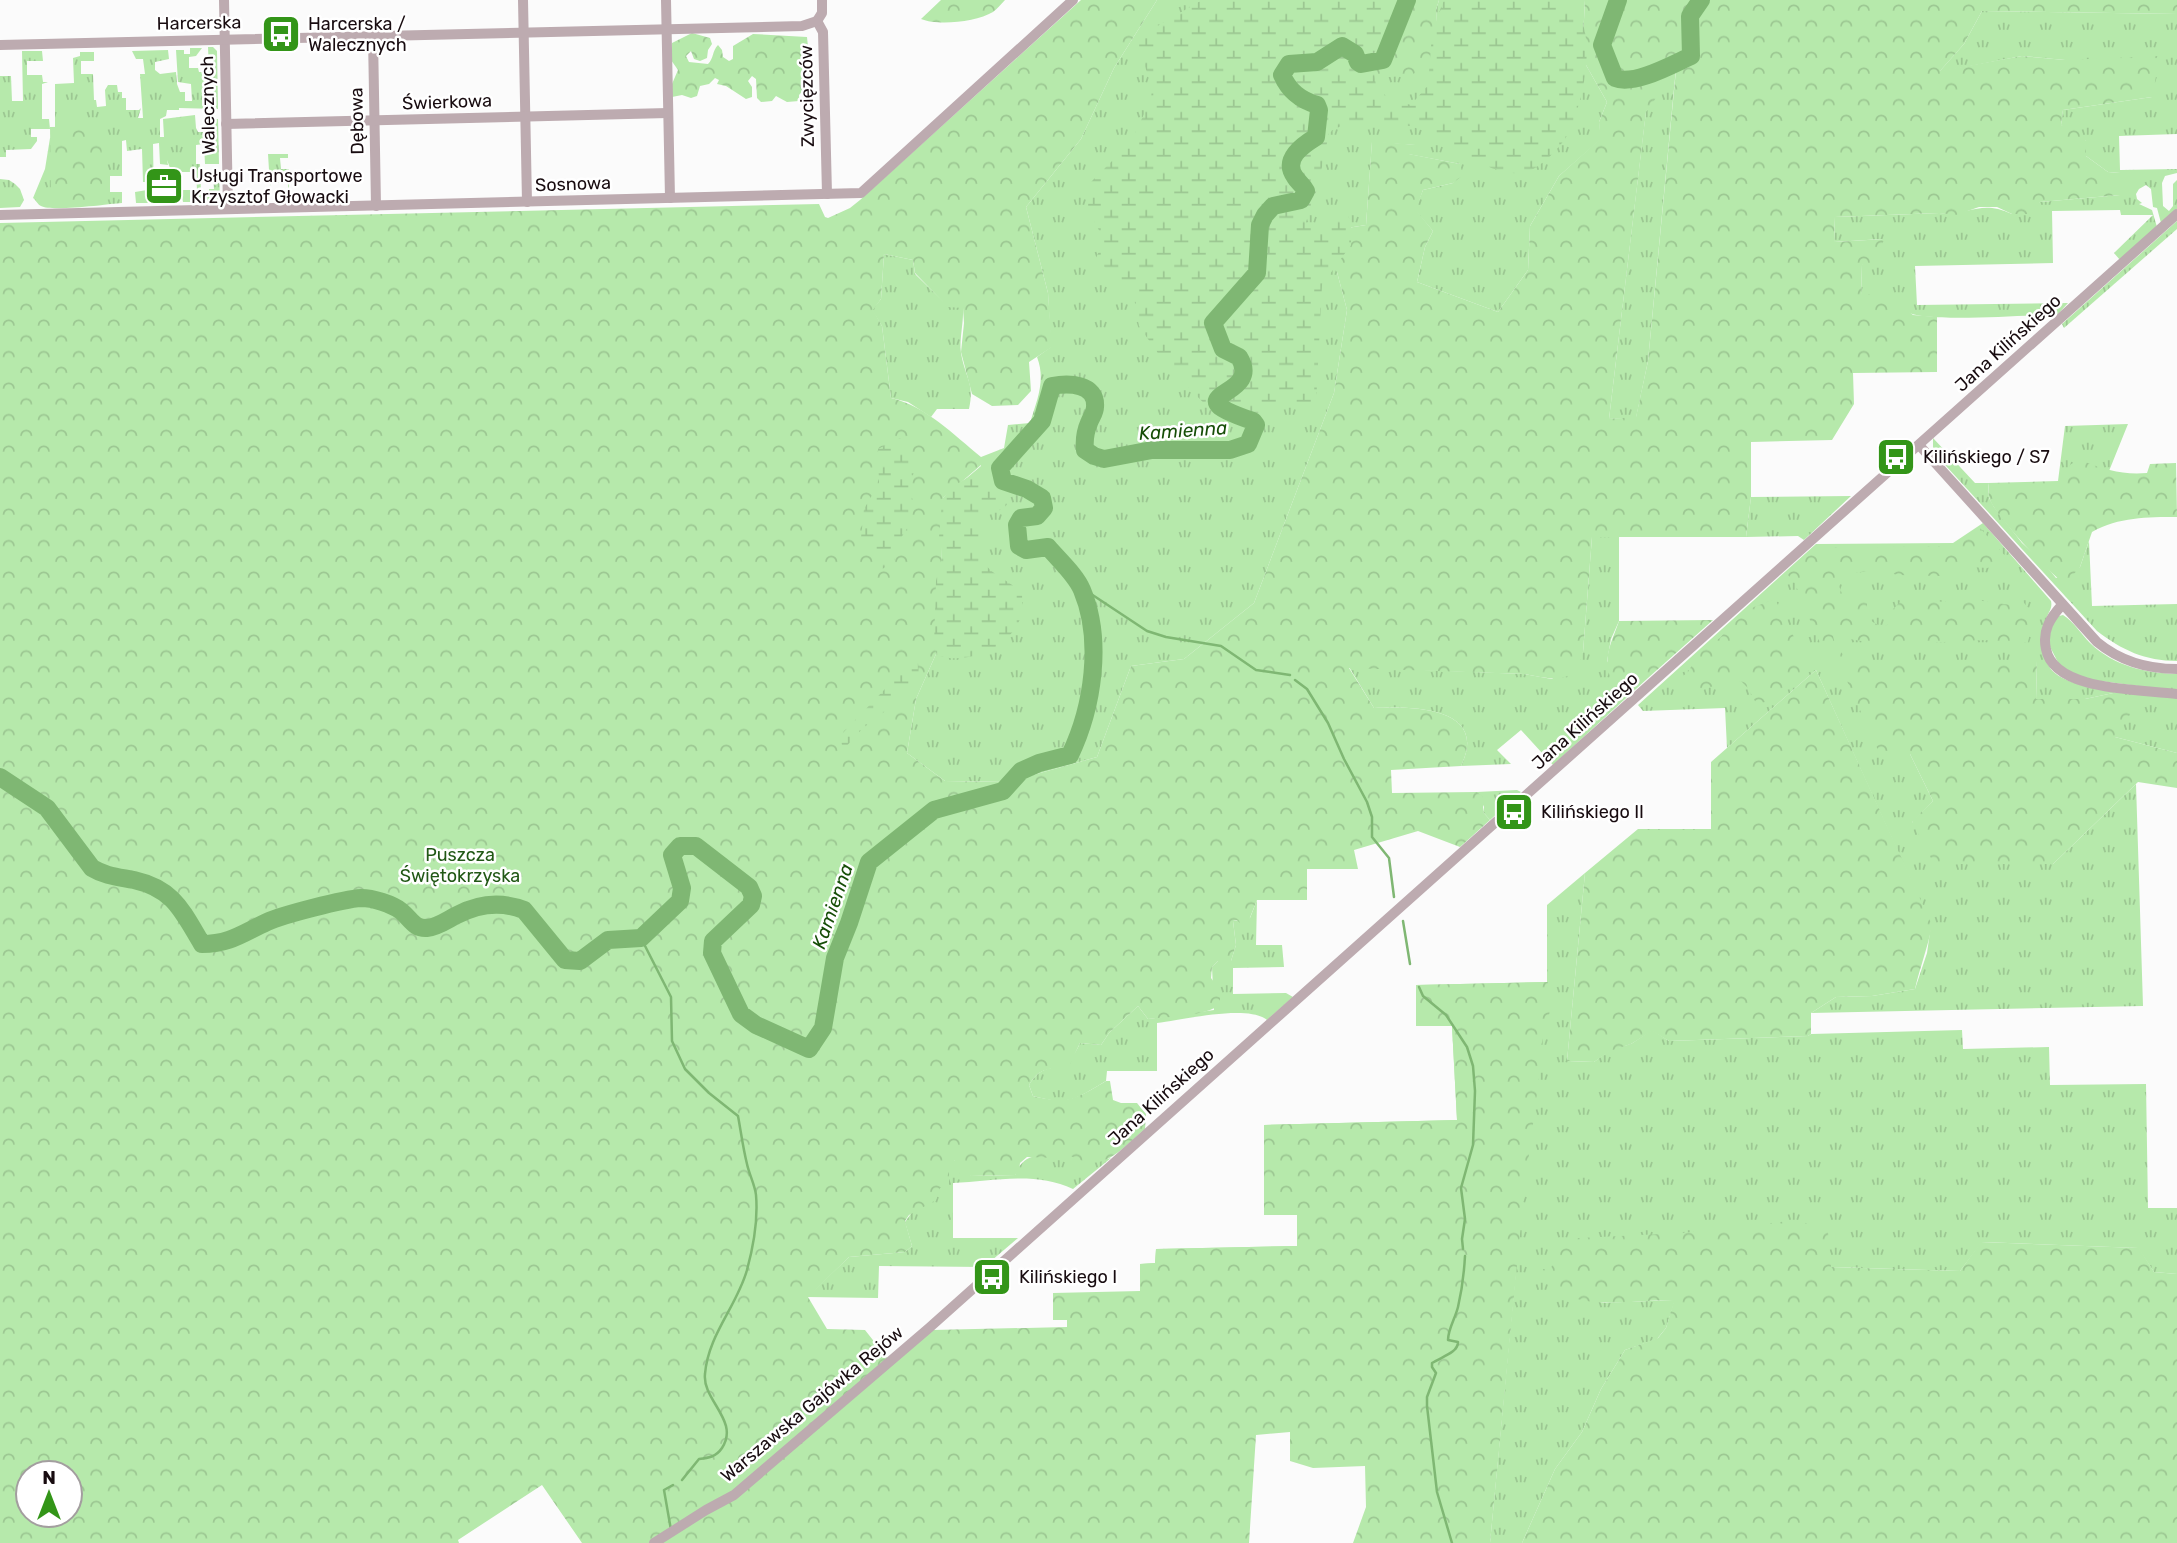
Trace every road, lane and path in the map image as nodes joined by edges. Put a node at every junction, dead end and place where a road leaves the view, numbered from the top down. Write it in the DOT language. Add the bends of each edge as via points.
graph roads {
  1 [pos="224,0"];
  2 [pos="523,0"];
  3 [pos="666,0"];
  4 [pos="822,0"];
  5 [pos="1073,0"];
  6 [pos="817,21"];
  7 [pos="666,29"];
  8 [pos="524,33"];
  9 [pos="373,37"];
  10 [pos="224,40"];
  11 [pos="0,45"];
  12 [pos="668,113"];
  13 [pos="525,118"];
  14 [pos="375,122"];
  15 [pos="226,124"];
  16 [pos="827,194"];
  17 [pos="670,198"];
  18 [pos="527,202"];
  19 [pos="376,206"];
  20 [pos="228,209"];
  21 [pos="2177,214"];
  22 [pos="0,215"];
  23 [pos="1919,445"];
  24 [pos="2062,605"];
  25 [pos="2177,669"];
  26 [pos="2177,694"];
  27 [pos="920,1335"];
  28 [pos="654,1543"];
  1 -- 10 [label="street, Walecznych"];
  2 -- 8 [label="street"];
  3 -- 7 [label="street"];
  4 -- 6 [label="street, Zwycięzców"];
  5 -- 16 [label="street, Sosnowa" via="860,193"];
  6 -- 7 [label="street, Harcerska" via="807,26"];
  6 -- 16 [label="street, Zwycięzców" via="823,32"];
  7 -- 8 [label="street, Harcerska"];
  7 -- 12 [label="street"];
  8 -- 9 [label="street, Harcerska"];
  8 -- 13 [label="street"];
  9 -- 10 [label="street, Harcerska"];
  9 -- 14 [label="street, Dębowa"];
  10 -- 11 [label="street, Harcerska"];
  10 -- 15 [label="street, Walecznych"];
  12 -- 13 [label="street, Świerkowa"];
  12 -- 17 [label="street"];
  13 -- 14 [label="street, Świerkowa"];
  13 -- 18 [label="street"];
  14 -- 15 [label="street, Świerkowa"];
  14 -- 19 [label="street, Dębowa"];
  15 -- 20 [label="street, Walecznych"];
  16 -- 17 [label="street, Sosnowa"];
  17 -- 18 [label="street, Sosnowa"];
  18 -- 19 [label="street, Sosnowa"];
  19 -- 20 [label="street, Sosnowa"];
  20 -- 22 [label="street, Sosnowa"];
  21 -- 23 [label="street, Jana Kilińskiego"];
  23 -- 24 [label="street"];
  23 -- 27 [label="street, Jana Kilińskiego"];
  24 -- 25 [label="street" via="2116,656 2144,666"];
  24 -- 26 [label="street" via="2045,634 2048,657 2058,671 2082,682"];
  27 -- 28 [label="street, Warszawska Gajówka Rejów" via="734,1495"];
}
